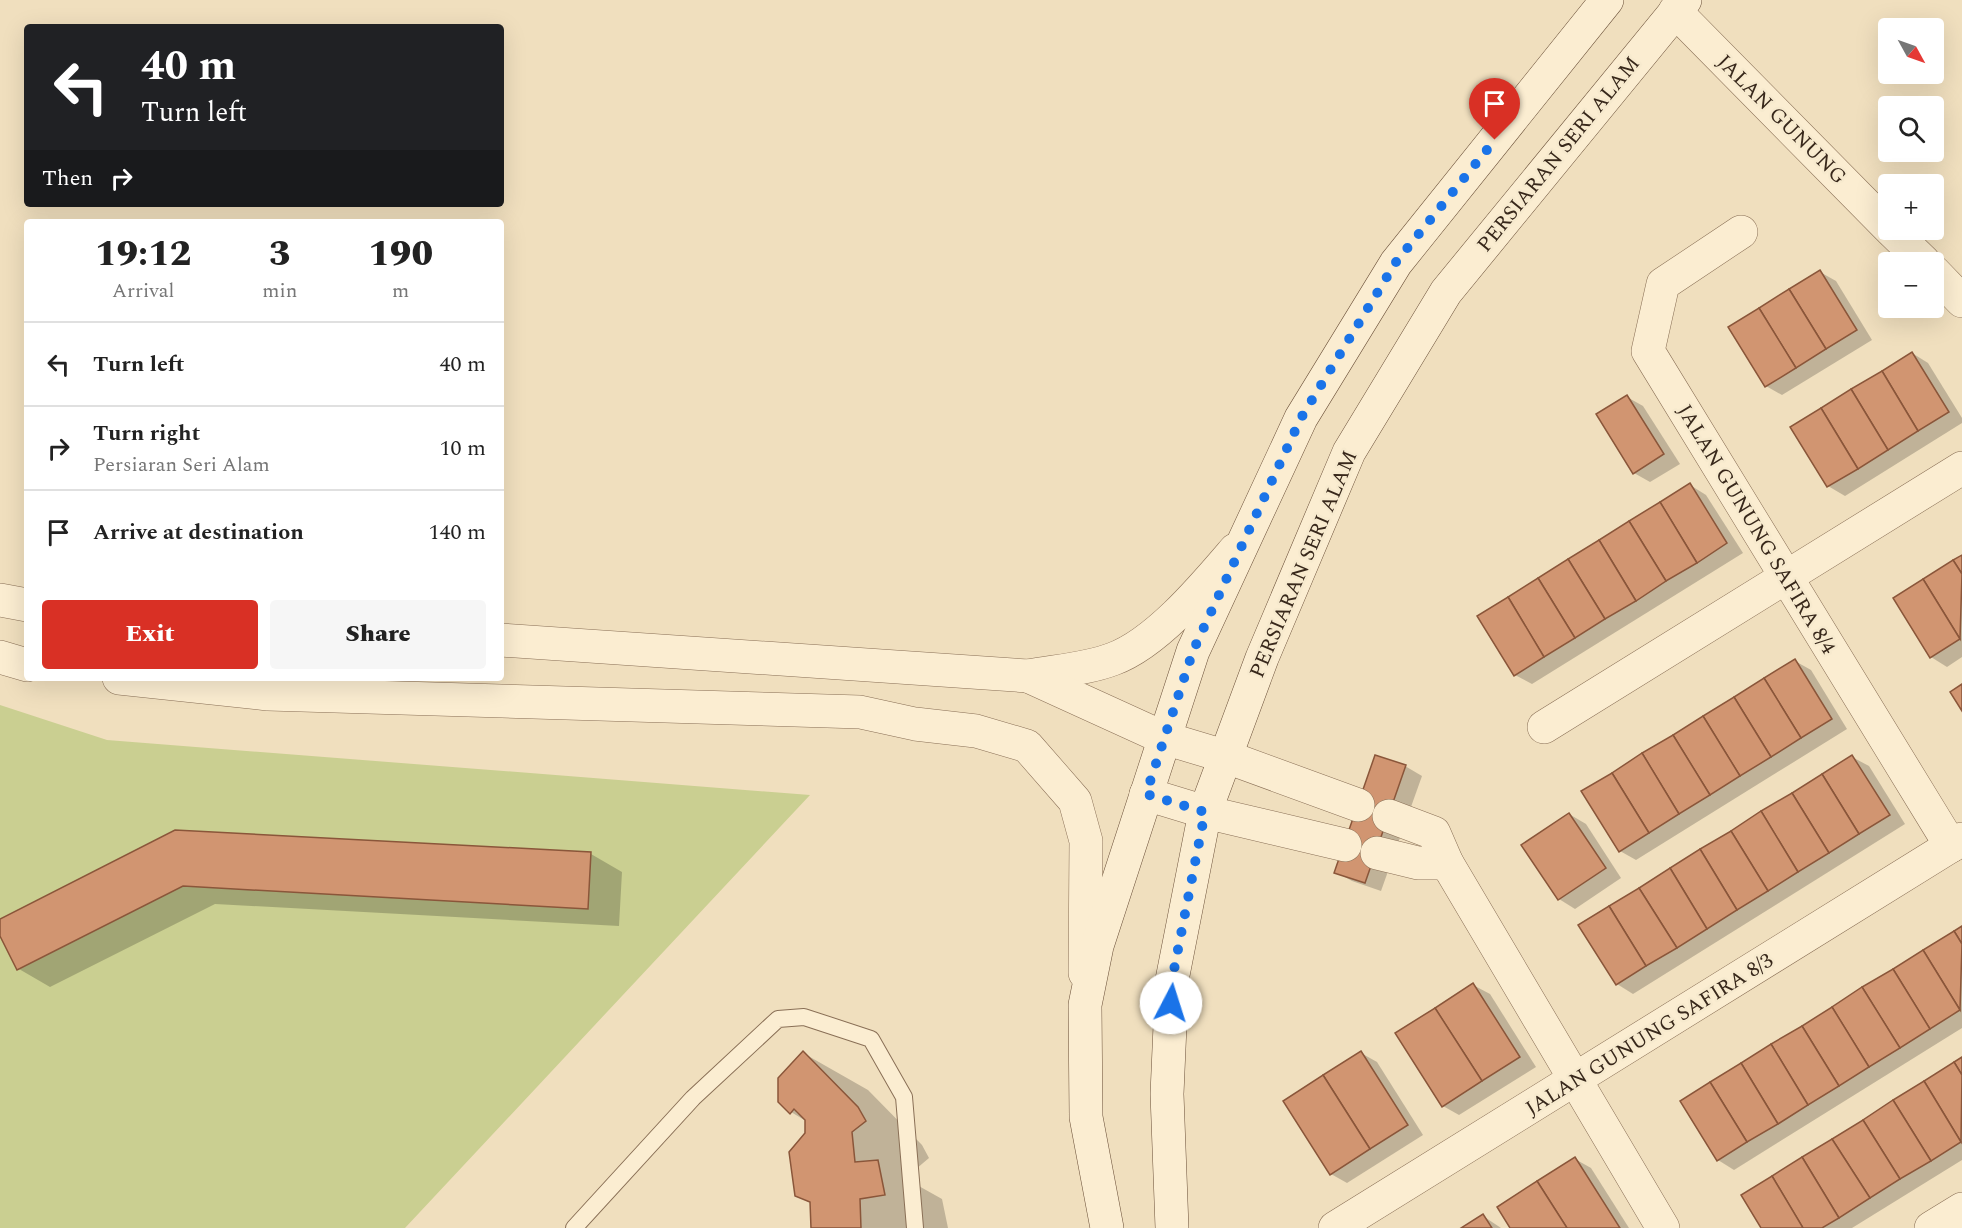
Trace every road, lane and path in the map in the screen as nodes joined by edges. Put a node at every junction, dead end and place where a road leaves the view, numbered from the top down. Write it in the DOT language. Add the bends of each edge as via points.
graph roads {
  1 [pos="1607,0"];
  2 [pos="1680,5"];
  3 [pos="1878,215"];
  4 [pos="1741,232"];
  5 [pos="1902,240"];
  6 [pos="1914,252"];
  7 [pos="1944,282"];
  8 [pos="1962,301"];
  9 [pos="1962,468"];
  10 [pos="1244,540"];
  11 [pos="1786,577"];
  12 [pos="0,600"];
  13 [pos="24,604"];
  14 [pos="504,640"];
  15 [pos="0,657"];
  16 [pos="24,664"];
  17 [pos="1028,676"];
  18 [pos="147,681"];
  19 [pos="1544,727"];
  20 [pos="1164,738"];
  21 [pos="1224,756"];
  22 [pos="1146,794"];
  23 [pos="1205,812"];
  24 [pos="1389,816"];
  25 [pos="1956,843"];
  26 [pos="1377,853"];
  27 [pos="1447,863"];
  28 [pos="1085,1005"];
  29 [pos="1575,1079"];
  30 [pos="1962,1209"];
  31 [pos="574,1228"];
  32 [pos="915,1228"];
  33 [pos="1107,1228"];
  34 [pos="1172,1228"];
  35 [pos="1335,1228"];
  36 [pos="1663,1228"];
  37 [pos="1931,1228"];
  1 -- 10 [label="street" via="1396,262 1301,418"];
  2 -- 3 [label="street, JALAN GUNUNG"];
  2 -- 21 [label="street, PERSIARAN SERI ALAM" via="1446,292 1349,452"];
  4 -- 11 [label="street, JALAN GUNUNG SAFIRA 8/4" via="1663,284 1648,351"];
  5 -- 6 [label="street, JALAN GUNUNG"];
  7 -- 8 [label="street"];
  9 -- 11 [label="street"];
  10 -- 17 [label="street" via="1191,600 1155,633 1114,659"];
  10 -- 20 [label="street" via="1193,651"];
  11 -- 19 [label="street"];
  11 -- 25 [label="street, JALAN GUNUNG SAFIRA 8/4"];
  12 -- 13 [label="street"];
  14 -- 17 [label="street"];
  15 -- 16 [label="street"];
  17 -- 20 [label="street"];
  18 -- 28 [label="street" via="268,694 860,712 976,731 1027,746 1075,801 1086,841"];
  20 -- 21 [label="street"];
  20 -- 22 [label="street"];
  21 -- 23 [label="street, PERSIARAN SERI ALAM"];
  21 -- 23 [label="street" via="1349,801 1335,843"];
  22 -- 23 [label="street"];
  22 -- 28 [label="street" via="1097,946"];
  23 -- 34 [label="street, PERSIARAN SERI ALAM" via="1172,980 1167,1094"];
  24 -- 27 [label="street" via="1434,832"];
  25 -- 29 [label="street, JALAN GUNUNG SAFIRA 8/3"];
  26 -- 27 [label="street" via="1418,863"];
  27 -- 29 [label="street"];
  28 -- 33 [label="street" via="1086,1117"];
  29 -- 35 [label="street, JALAN GUNUNG SAFIRA 8/3"];
  29 -- 36 [label="street"];
  30 -- 37 [label="street"];
  31 -- 32 [label="lane" via="693,1098 778,1019 804,1017 871,1040 904,1097"];
}
